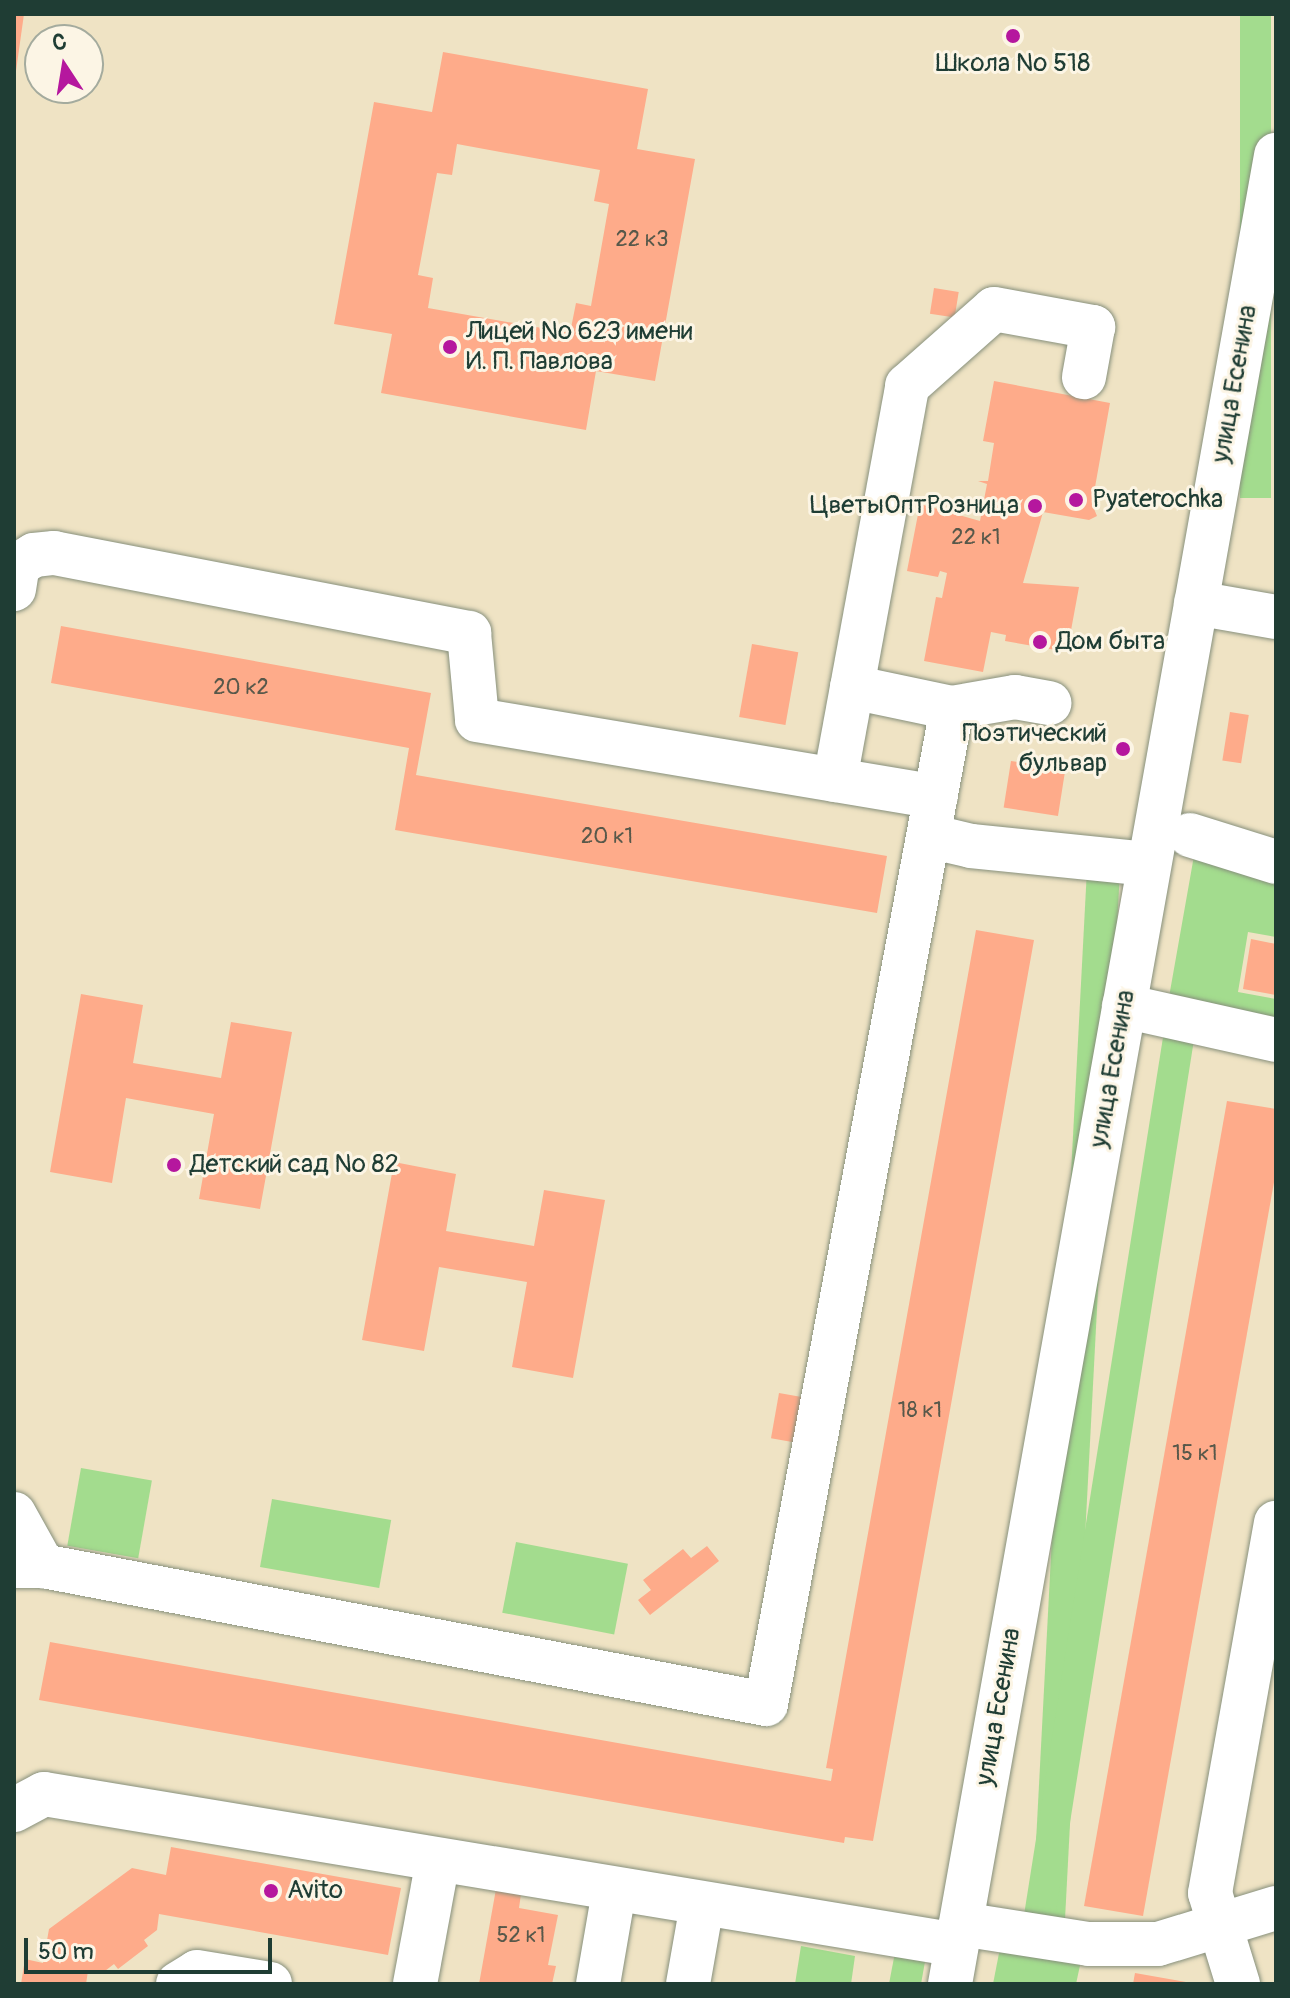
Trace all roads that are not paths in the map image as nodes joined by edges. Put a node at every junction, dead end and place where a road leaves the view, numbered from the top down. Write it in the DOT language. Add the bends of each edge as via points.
graph roads {
  1 [pos="1276,155"];
  2 [pos="1084,377"];
  3 [pos="14,589"];
  4 [pos="1196,603"];
  5 [pos="1276,617"];
  6 [pos="852,687"];
  7 [pos="1049,703"];
  8 [pos="952,708"];
  9 [pos="835,780"];
  10 [pos="932,817"];
  11 [pos="1190,835"];
  12 [pos="1276,862"];
  13 [pos="1149,864"];
  14 [pos="1124,1006"];
  15 [pos="1276,1040"];
  16 [pos="14,1514"];
  17 [pos="1276,1523"];
  18 [pos="28,1566"];
  19 [pos="14,1810"];
  20 [pos="438,1860"];
  21 [pos="614,1891"];
  22 [pos="702,1905"];
  23 [pos="1276,1908"];
  24 [pos="1222,1924"];
  25 [pos="956,1951"];
  26 [pos="178,1984"];
  27 [pos="270,1984"];
  28 [pos="415,1984"];
  29 [pos="598,1984"];
  30 [pos="688,1984"];
  31 [pos="1238,1984"];
  1 -- 4 [label="street, улица Есенина"];
  2 -- 6 [label="street" via="1093,327 994,309 907,386"];
  3 -- 9 [label="street" via="18,565 34,555 54,553 469,633 477,720"];
  4 -- 5 [label="street"];
  4 -- 13 [label="street, улица Есенина"];
  6 -- 8 [label="street"];
  6 -- 9 [label="street"];
  7 -- 8 [label="street" via="1015,697"];
  8 -- 10 [label="street"];
  9 -- 10 [label="street"];
  10 -- 13 [label="street" via="971,846"];
  10 -- 18 [label="street" via="766,1704"];
  11 -- 12 [label="street"];
  13 -- 14 [label="street, улица Есенина"];
  14 -- 15 [label="street"];
  14 -- 25 [label="street, улица Есенина"];
  16 -- 18 [label="street"];
  17 -- 24 [label="street" via="1210,1893"];
  19 -- 20 [label="street" via="44,1794"];
  20 -- 21 [label="street"];
  20 -- 28 [label="street"];
  21 -- 22 [label="street"];
  21 -- 29 [label="street"];
  22 -- 25 [label="street"];
  22 -- 30 [label="street"];
  23 -- 24 [label="street"];
  24 -- 25 [label="street" via="1158,1944"];
  24 -- 31 [label="street"];
  26 -- 27 [label="street" via="197,1972"];
}
